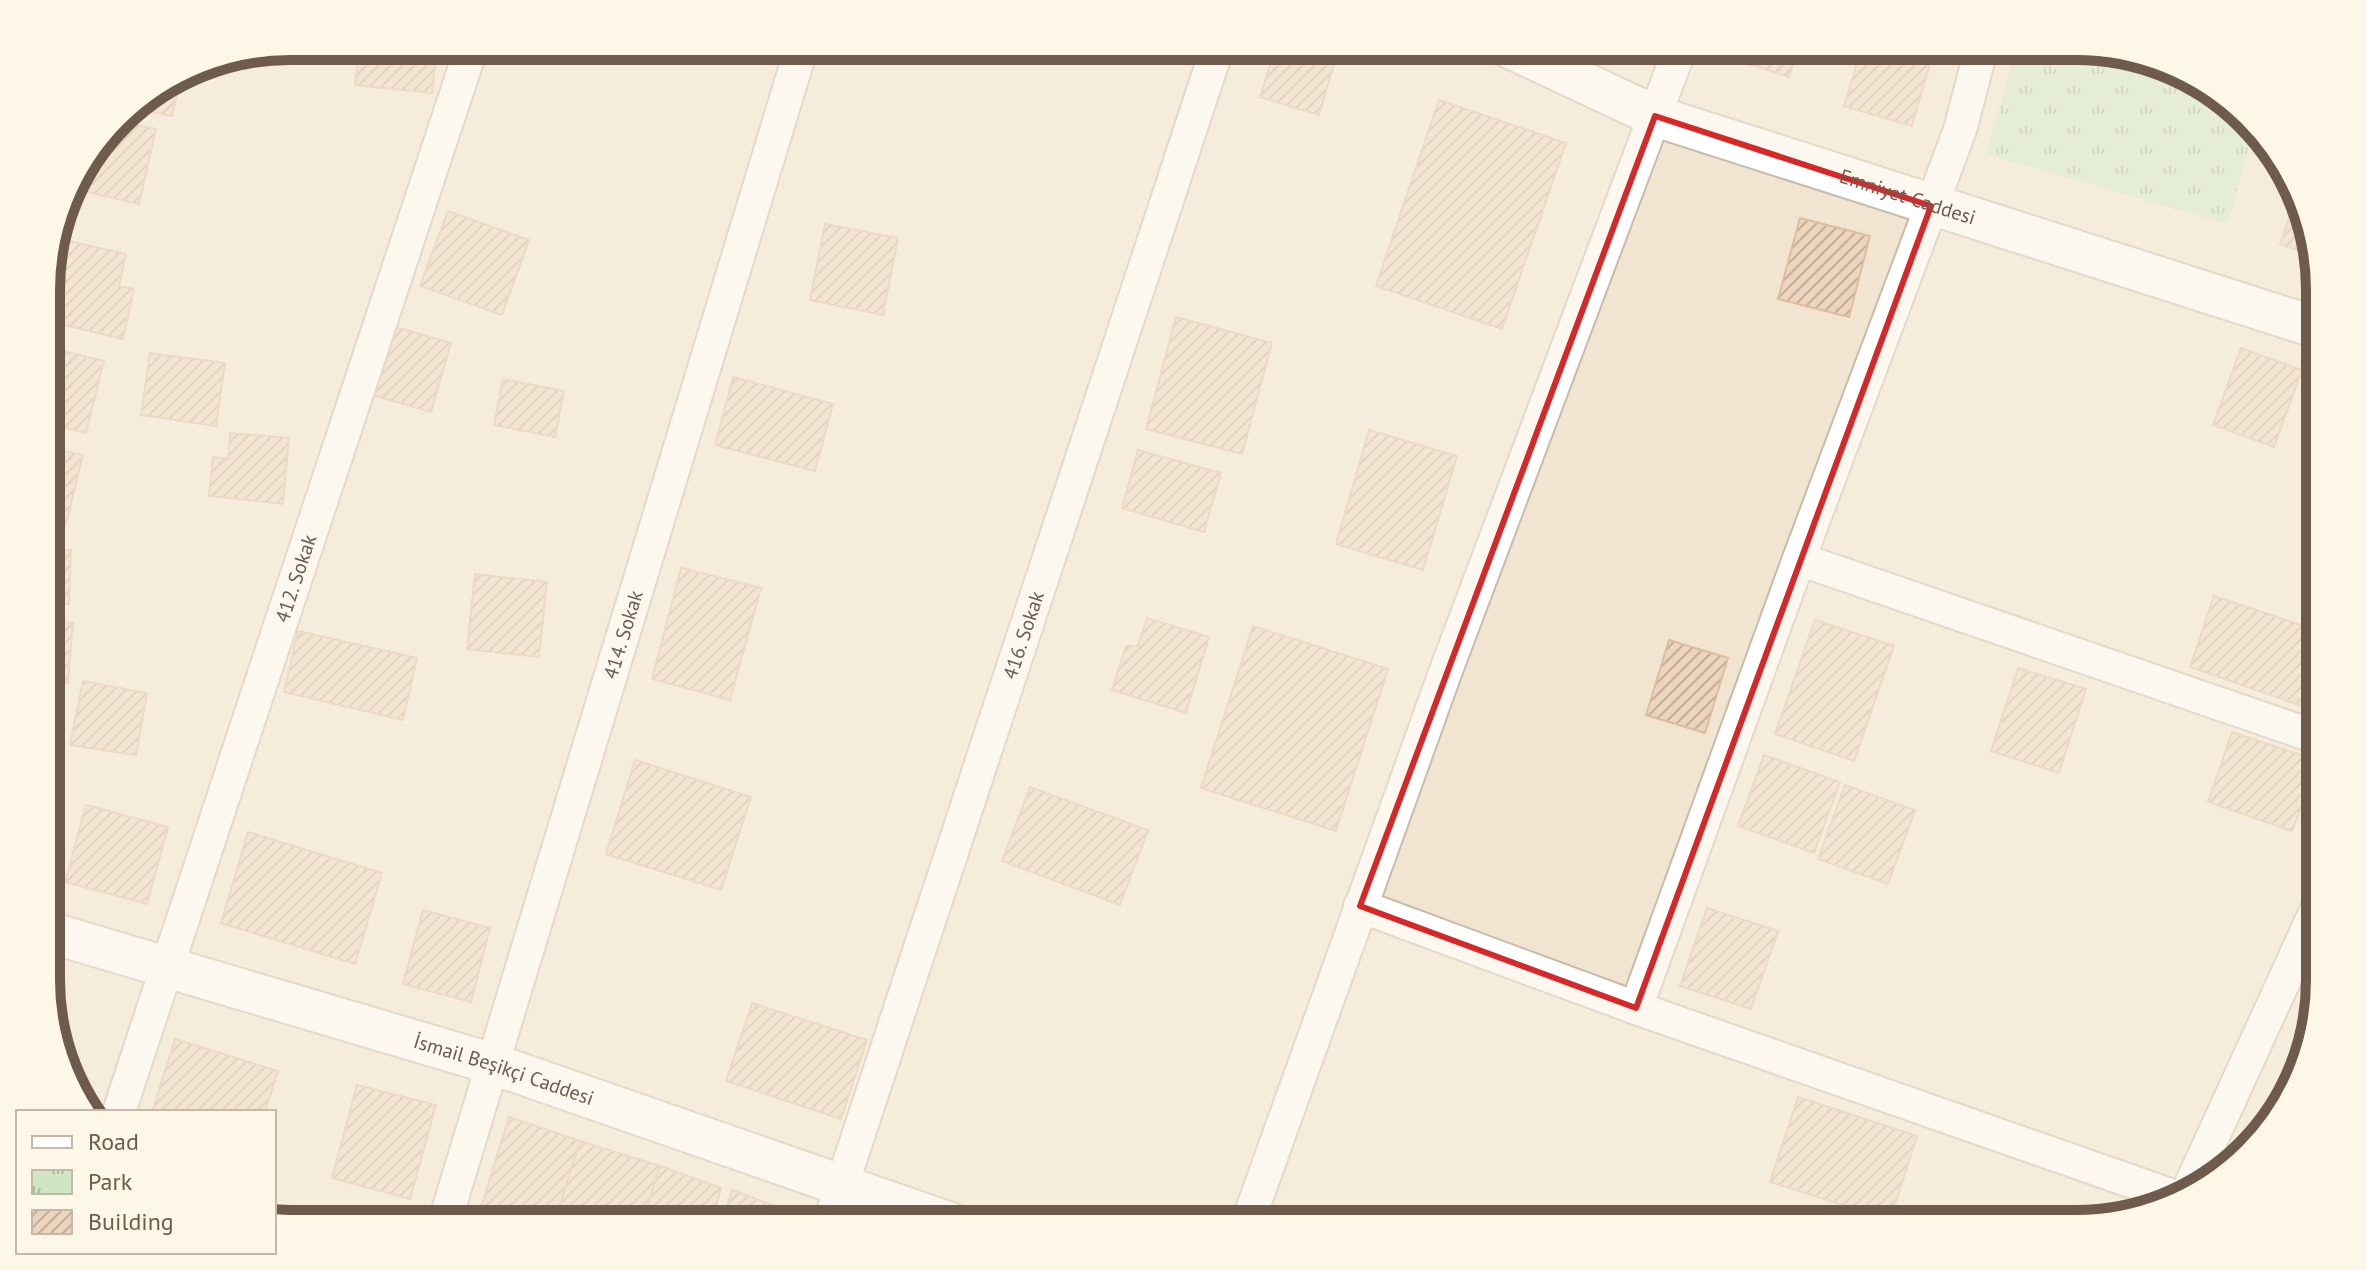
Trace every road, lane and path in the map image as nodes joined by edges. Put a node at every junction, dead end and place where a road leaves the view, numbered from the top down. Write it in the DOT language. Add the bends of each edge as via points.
graph roads {
  1 [pos="467,60"];
  2 [pos="798,60"];
  3 [pos="1213,60"];
  4 [pos="1536,60"];
  5 [pos="1676,60"];
  6 [pos="1978,60"];
  7 [pos="1655,116"];
  8 [pos="1931,206"];
  9 [pos="2306,324"];
  10 [pos="1799,559"];
  11 [pos="2306,734"];
  12 [pos="1360,906"];
  13 [pos="2306,933"];
  14 [pos="60,936"];
  15 [pos="169,970"];
  16 [pos="1636,1008"];
  17 [pos="490,1063"];
  18 [pos="120,1110"];
  19 [pos="2195,1176"];
  20 [pos="843,1184"];
  21 [pos="2163,1192"];
  22 [pos="448,1210"];
  23 [pos="834,1210"];
  24 [pos="914,1210"];
  25 [pos="1252,1210"];
  1 -- 15 [label="street, 412. Sokak"];
  2 -- 17 [label="street, 414. Sokak"];
  3 -- 20 [label="street, 416. Sokak"];
  4 -- 7 [label="street, Emniyet Caddesi"];
  5 -- 7 [label="street"];
  6 -- 8 [label="street" via="1960,130"];
  7 -- 8 [label="street, Emniyet Caddesi"];
  7 -- 12 [label="street"];
  8 -- 9 [label="street, Emniyet Caddesi"];
  8 -- 10 [label="street"];
  10 -- 11 [label="street"];
  10 -- 16 [label="street"];
  12 -- 16 [label="street"];
  12 -- 25 [label="street"];
  13 -- 19 [label="street"];
  14 -- 15 [label="street, İsmail Beşikçi Caddesi"];
  15 -- 17 [label="street, İsmail Beşikçi Caddesi"];
  15 -- 18 [label="street, 412. Sokak"];
  16 -- 21 [label="street"];
  17 -- 20 [label="street, İsmail Beşikçi Caddesi"];
  17 -- 22 [label="street, 414. Sokak"];
  20 -- 23 [label="street, 416. Sokak"];
  20 -- 24 [label="street, İsmail Beşikçi Caddesi"];
}
